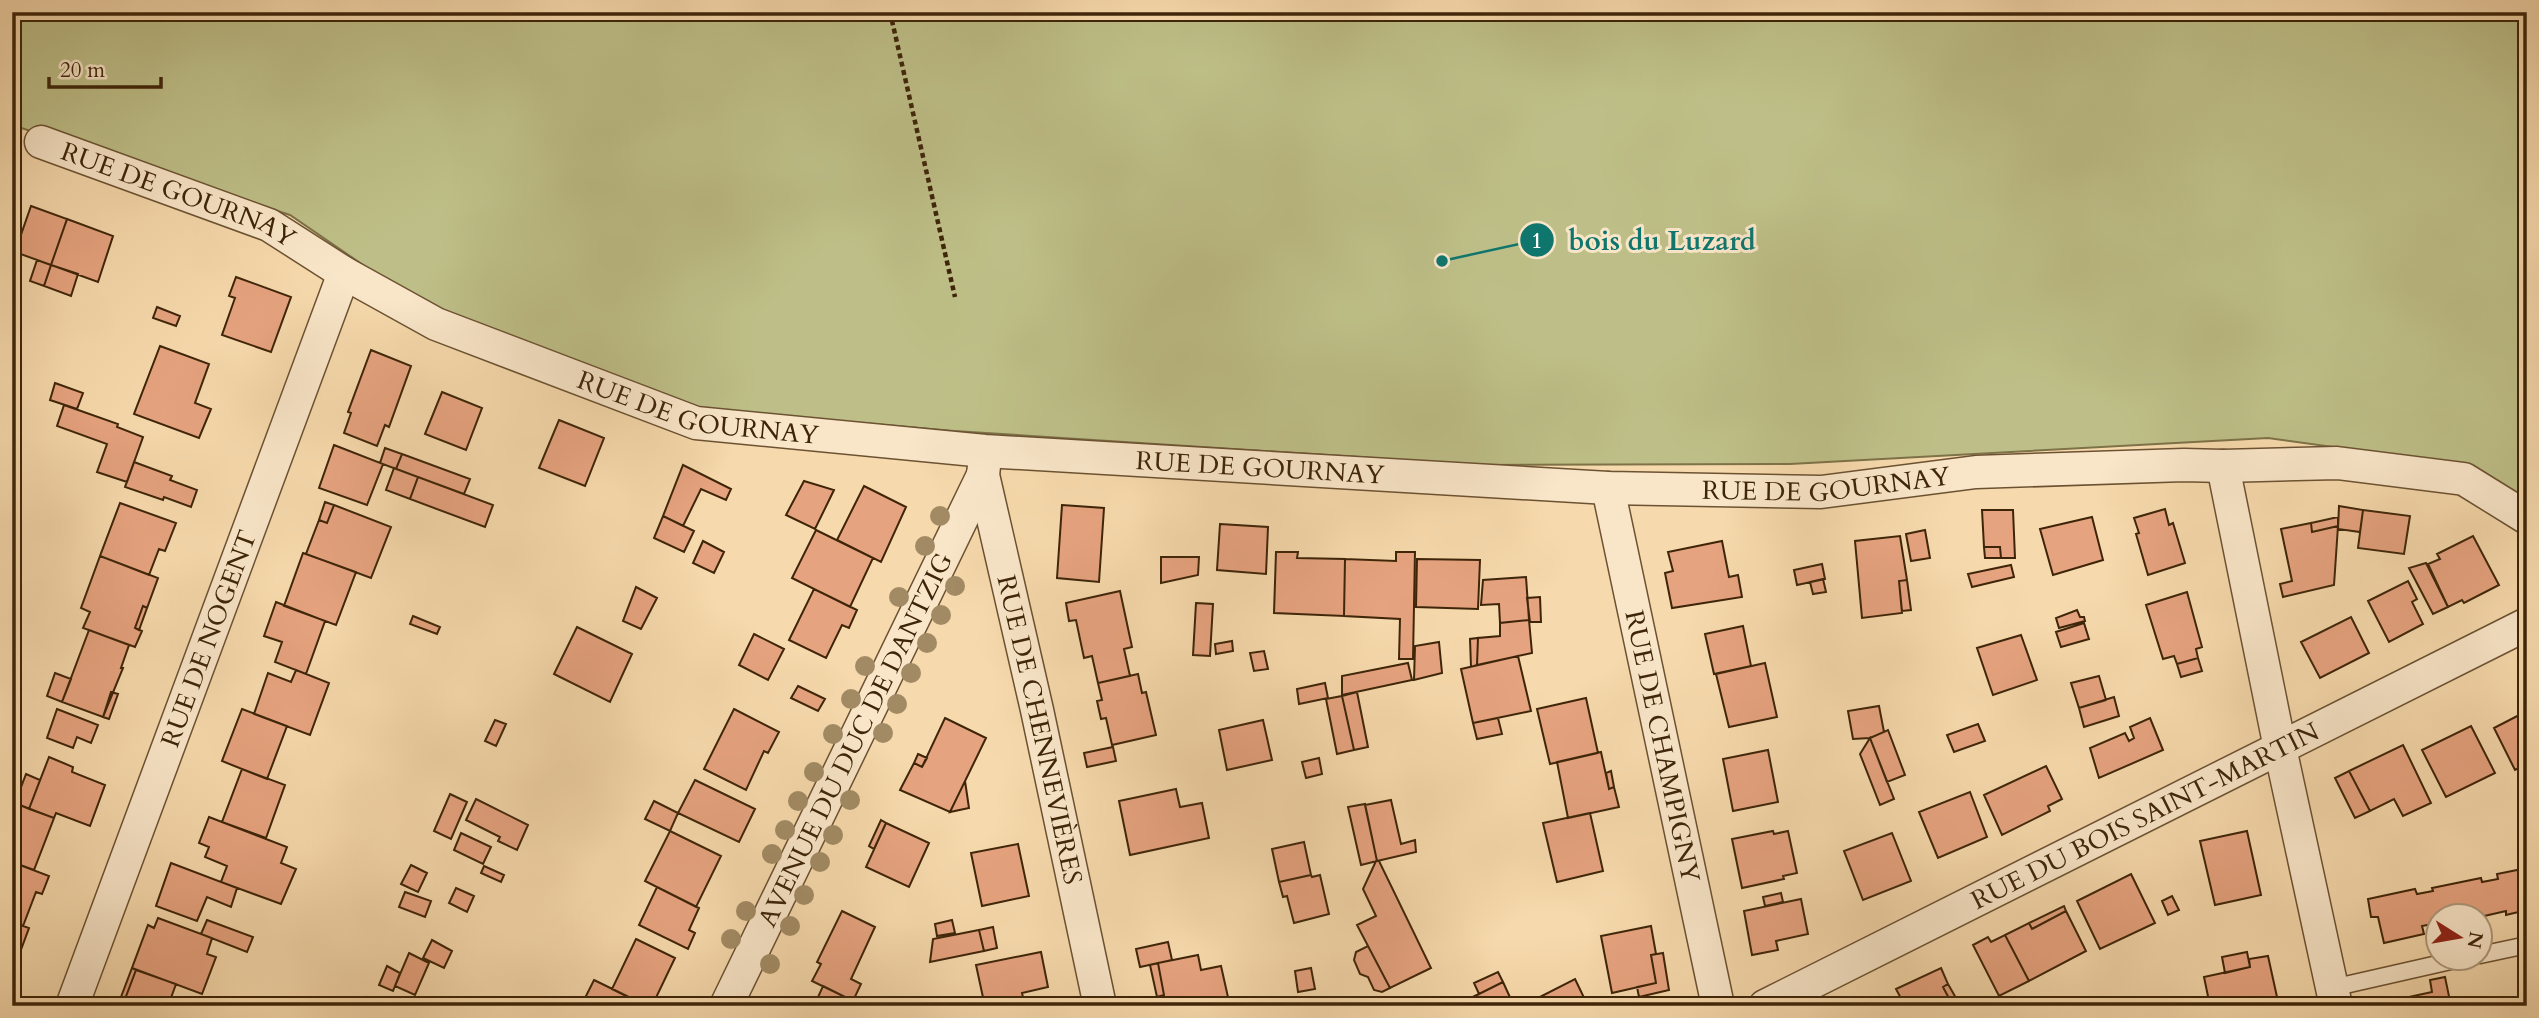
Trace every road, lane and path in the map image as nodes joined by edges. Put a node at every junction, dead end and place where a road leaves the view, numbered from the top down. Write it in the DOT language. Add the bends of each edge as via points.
graph roads {
  1 [pos="890,12"];
  2 [pos="41,142"];
  3 [pos="344,273"];
  4 [pos="956,297"];
  5 [pos="984,463"];
  6 [pos="2223,466"];
  7 [pos="1608,488"];
  8 [pos="2527,518"];
  9 [pos="2527,624"];
  10 [pos="2280,748"];
  11 [pos="2527,945"];
  12 [pos="2494,952"];
  13 [pos="2424,970"];
  14 [pos="2334,997"];
  15 [pos="72,1006"];
  16 [pos="726,1006"];
  17 [pos="1100,1006"];
  18 [pos="1718,1006"];
  19 [pos="1765,1006"];
  1 -- 4 [label="path"];
  2 -- 3 [label="street, RUE DE GOURNAY" via="269,225"];
  3 -- 5 [label="street, RUE DE GOURNAY" via="436,324 696,423"];
  3 -- 15 [label="street, RUE DE NOGENT"];
  5 -- 7 [label="street, RUE DE GOURNAY"];
  5 -- 16 [label="street, AVENUE DU DUC DE DANTZIG"];
  5 -- 17 [label="street, RUE DE CHENNEVIÈRES"];
  6 -- 7 [label="street, RUE DE GOURNAY" via="1976,472 1821,492"];
  6 -- 8 [label="street, RUE DE GOURNAY" via="2337,463 2464,479"];
  6 -- 10 [label="street"];
  7 -- 18 [label="street, RUE DE CHAMPIGNY"];
  9 -- 10 [label="street, RUE DU BOIS SAINT-MARTIN"];
  10 -- 14 [label="street"];
  10 -- 19 [label="street, RUE DU BOIS SAINT-MARTIN"];
  11 -- 12 [label="lane"];
  13 -- 14 [label="lane"];
}
